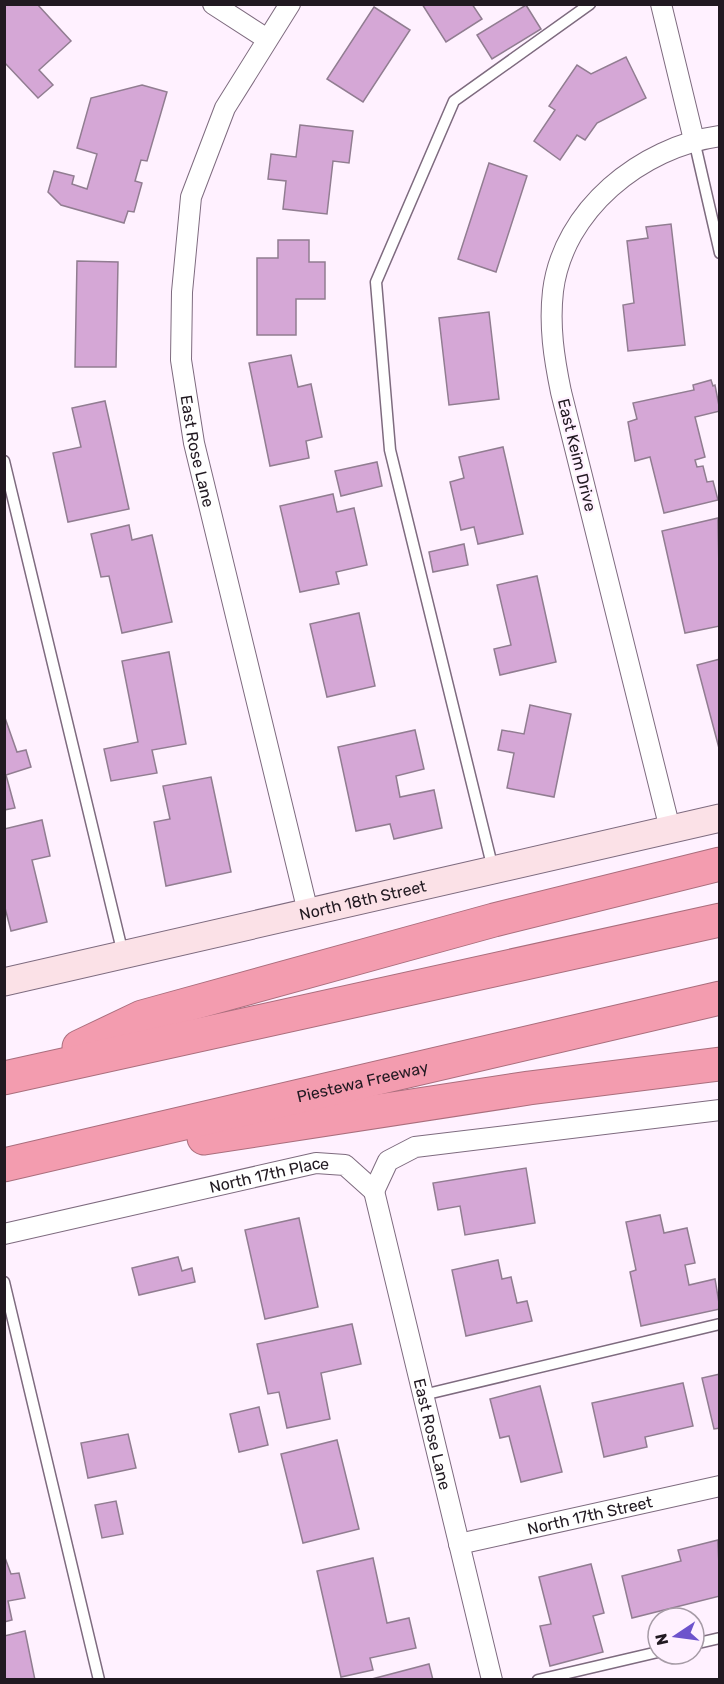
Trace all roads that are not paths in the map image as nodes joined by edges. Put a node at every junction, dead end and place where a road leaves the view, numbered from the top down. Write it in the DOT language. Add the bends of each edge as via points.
graph roads {
  1 [pos="213,4"];
  2 [pos="290,4"];
  3 [pos="590,4"];
  4 [pos="661,4"];
  5 [pos="267,39"];
  6 [pos="720,136"];
  7 [pos="694,140"];
  8 [pos="720,253"];
  9 [pos="4,461"];
  10 [pos="720,818"];
  11 [pos="670,829"];
  12 [pos="720,864"];
  13 [pos="493,869"];
  14 [pos="308,912"];
  15 [pos="720,920"];
  16 [pos="123,954"];
  17 [pos="4,982"];
  18 [pos="720,998"];
  19 [pos="720,1064"];
  20 [pos="14,1076"];
  21 [pos="720,1110"];
  22 [pos="62,1152"];
  23 [pos="4,1165"];
  24 [pos="374,1191"];
  25 [pos="4,1234"];
  26 [pos="4,1282"];
  27 [pos="720,1324"];
  28 [pos="423,1395"];
  29 [pos="720,1486"];
  30 [pos="459,1544"];
  31 [pos="646,1655"];
  32 [pos="99,1680"];
  33 [pos="492,1680"];
  34 [pos="538,1680"];
  1 -- 5 [label="street"];
  2 -- 5 [label="street, East Rose Lane"];
  3 -- 13 [label="lane" via="454,101 376,282 390,450"];
  4 -- 7 [label="street"];
  5 -- 14 [label="street, East Rose Lane" via="225,108 191,197 182,292 181,360 194,443"];
  6 -- 7 [label="street, East Keim Drive"];
  7 -- 8 [label="lane"];
  7 -- 11 [label="street, East Keim Drive" via="664,151 636,168 611,186 586,214 566,247 553,290 551,337 561,392"];
  9 -- 16 [label="lane"];
  10 -- 11 [label="street, North 18th Street"];
  11 -- 13 [label="street, North 18th Street"];
  12 -- 20 [label="highway" via="494,920 142,1017"];
  13 -- 14 [label="street, North 18th Street"];
  14 -- 16 [label="street, North 18th Street"];
  15 -- 20 [label="highway"];
  16 -- 17 [label="street, North 18th Street"];
  18 -- 22 [label="highway, Piestewa Freeway"];
  19 -- 22 [label="highway" via="518,1090 182,1142"];
  21 -- 24 [label="street" via="415,1147 388,1161"];
  22 -- 23 [label="highway, Piestewa Freeway"];
  24 -- 25 [label="street, North 17th Place" via="345,1165 316,1163"];
  24 -- 28 [label="street, East Rose Lane"];
  26 -- 32 [label="lane"];
  27 -- 28 [label="lane"];
  28 -- 30 [label="street, East Rose Lane"];
  29 -- 30 [label="street, North 17th Street"];
  30 -- 33 [label="street, East Rose Lane"];
  31 -- 34 [label="lane"];
}
